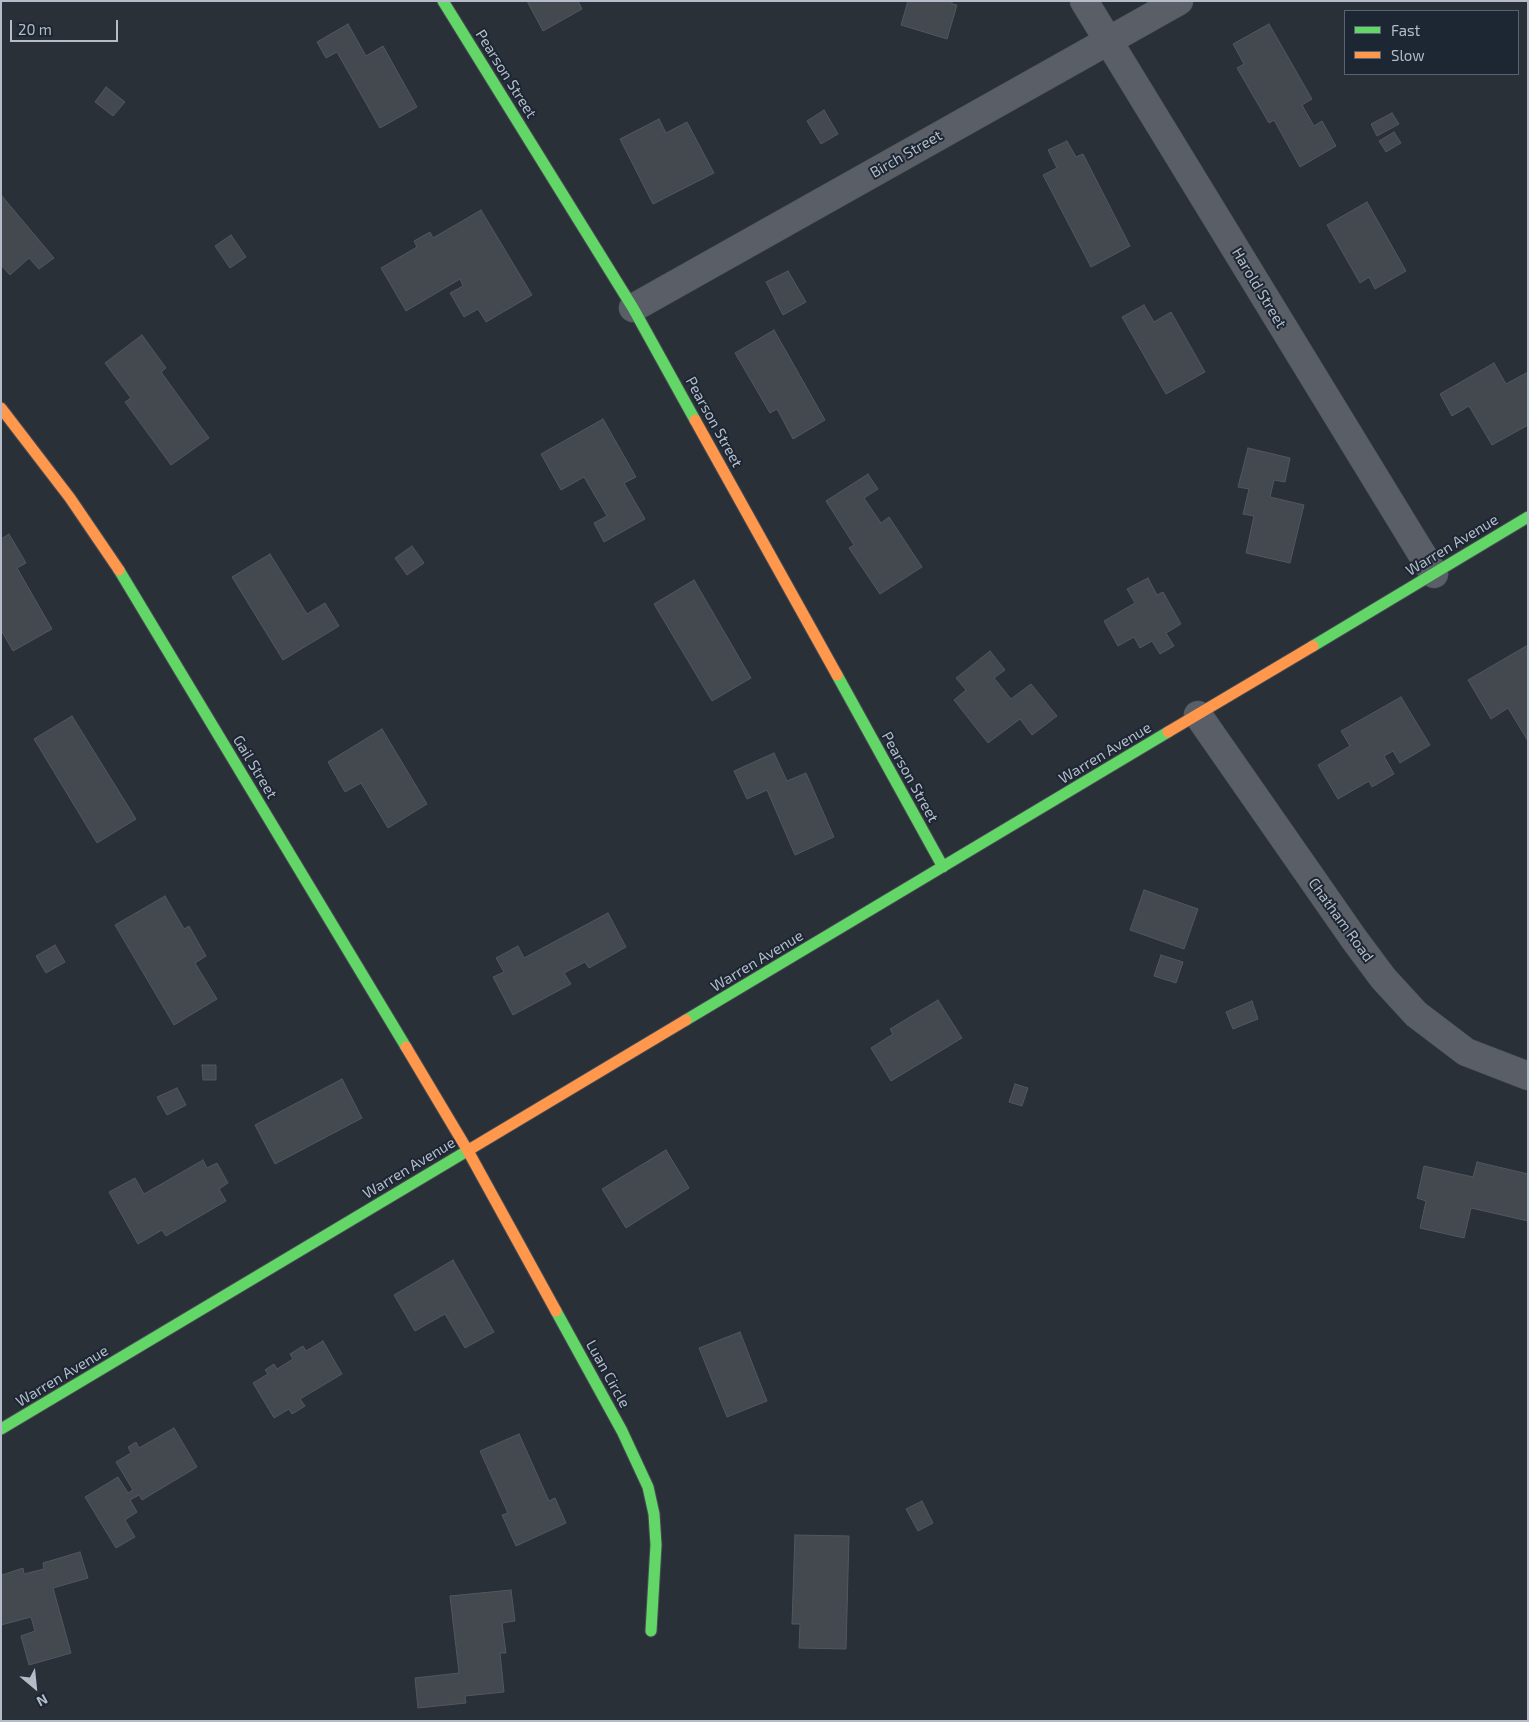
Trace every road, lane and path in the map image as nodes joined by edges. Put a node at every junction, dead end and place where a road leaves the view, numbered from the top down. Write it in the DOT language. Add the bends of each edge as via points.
graph roads {
  1 [pos="443,1"];
  2 [pos="1084,1"];
  3 [pos="1179,1"];
  4 [pos="1108,40"];
  5 [pos="633,308"];
  6 [pos="1,408"];
  7 [pos="1528,517"];
  8 [pos="1434,574"];
  9 [pos="1198,715"];
  10 [pos="943,867"];
  11 [pos="1528,1076"];
  12 [pos="468,1151"];
  13 [pos="1,1429"];
  14 [pos="651,1631"];
  1 -- 5 [label="street, Pearson Street"];
  2 -- 4 [label="street, Harold Street"];
  3 -- 4 [label="street, Birch Street"];
  4 -- 5 [label="street, Birch Street"];
  4 -- 8 [label="street, Harold Street"];
  5 -- 10 [label="street, Pearson Street"];
  6 -- 12 [label="street, Gail Street" via="70,498 135,594"];
  7 -- 8 [label="street, Warren Avenue"];
  8 -- 9 [label="street, Warren Avenue"];
  9 -- 10 [label="street, Warren Avenue"];
  9 -- 11 [label="street, Chatham Road" via="1354,939 1416,1014 1466,1052"];
  10 -- 12 [label="street, Warren Avenue"];
  12 -- 13 [label="street, Warren Avenue"];
  12 -- 14 [label="street, Luan Circle" via="622,1431 648,1487 656,1545"];
}
